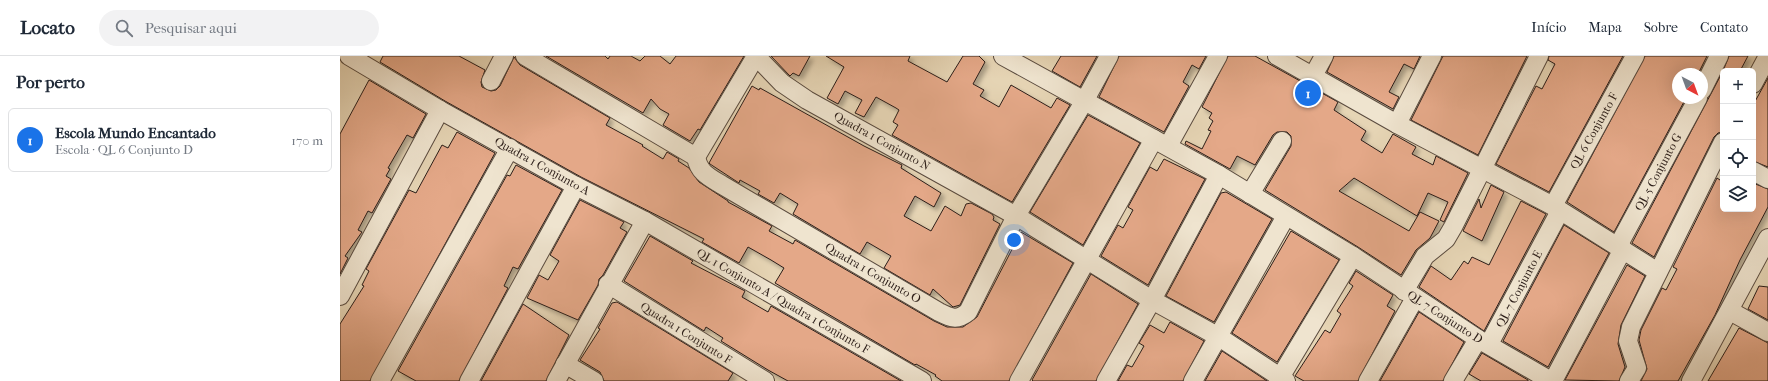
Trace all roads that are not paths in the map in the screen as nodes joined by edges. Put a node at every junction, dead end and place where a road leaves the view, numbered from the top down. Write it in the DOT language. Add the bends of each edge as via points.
graph roads {
  1 [pos="349,56"];
  2 [pos="504,56"];
  3 [pos="525,56"];
  4 [pos="756,56"];
  5 [pos="1003,56"];
  6 [pos="1109,56"];
  7 [pos="1218,56"];
  8 [pos="1278,56"];
  9 [pos="1324,56"];
  10 [pos="1432,56"];
  11 [pos="1539,56"];
  12 [pos="1635,56"];
  13 [pos="1720,56"];
  14 [pos="1768,56"];
  15 [pos="1313,76"];
  16 [pos="1756,78"];
  17 [pos="1708,79"];
  18 [pos="491,81"];
  19 [pos="1085,100"];
  20 [pos="1695,104"];
  21 [pos="440,110"];
  22 [pos="1397,124"];
  23 [pos="1282,141"];
  24 [pos="1161,143"];
  25 [pos="510,148"];
  26 [pos="1720,151"];
  27 [pos="696,157"];
  28 [pos="1481,169"];
  29 [pos="1756,173"];
  30 [pos="1219,176"];
  31 [pos="1768,179"];
  32 [pos="576,186"];
  33 [pos="1250,194"];
  34 [pos="1556,209"];
  35 [pos="1016,216"];
  36 [pos="1286,216"];
  37 [pos="645,221"];
  38 [pos="1767,243"];
  39 [pos="1620,248"];
  40 [pos="1353,256"];
  41 [pos="1087,260"];
  42 [pos="1658,272"];
  43 [pos="608,284"];
  44 [pos="1409,294"];
  45 [pos="340,296"];
  46 [pos="1152,300"];
  47 [pos="1730,311"];
  48 [pos="1768,332"];
  49 [pos="1218,337"];
  50 [pos="1484,342"];
  51 [pos="565,364"];
  52 [pos="738,374"];
  53 [pos="1281,380"];
  54 [pos="380,381"];
  55 [pos="469,381"];
  56 [pos="556,381"];
  57 [pos="594,381"];
  58 [pos="765,381"];
  59 [pos="922,381"];
  60 [pos="1019,381"];
  61 [pos="1106,381"];
  62 [pos="1193,381"];
  63 [pos="1368,381"];
  64 [pos="1453,381"];
  65 [pos="1552,381"];
  66 [pos="1629,381"];
  67 [pos="1692,381"];
  1 -- 21 [label="street, Quadra 1 Conjunto A"];
  2 -- 18 [label="street"];
  3 -- 27 [label="street"];
  4 -- 27 [label="street"];
  4 -- 35 [label="street, Quadra 1 Conjunto N" via="782,83 807,100"];
  5 -- 19 [label="street"];
  6 -- 19 [label="street"];
  7 -- 24 [label="street"];
  8 -- 15 [label="street"];
  9 -- 15 [label="street"];
  10 -- 22 [label="street"];
  11 -- 28 [label="street, QL 7 Conjunto D"];
  12 -- 34 [label="street, QL 6 Conjunto F"];
  13 -- 17 [label="street"];
  14 -- 16 [label="street"];
  15 -- 22 [label="street"];
  19 -- 24 [label="street"];
  19 -- 35 [label="street"];
  20 -- 39 [label="street, QL 5 Conjunto G"];
  21 -- 25 [label="street, Quadra 1 Conjunto A"];
  21 -- 45 [label="street"];
  22 -- 28 [label="street"];
  23 -- 33 [label="street"];
  24 -- 30 [label="street"];
  24 -- 41 [label="street"];
  25 -- 32 [label="street, Quadra 1 Conjunto A"];
  25 -- 54 [label="street"];
  26 -- 42 [label="street"];
  27 -- 35 [label="street, Quadra 1 Conjunto O" via="703,174 952,319 962,317 968,312"];
  28 -- 34 [label="street"];
  28 -- 44 [label="street, QL 7 Conjunto D" via="1446,239 1425,256"];
  29 -- 31 [label="street"];
  30 -- 33 [label="street"];
  30 -- 46 [label="street"];
  32 -- 37 [label="street, Quadra 1 Conjunto A"];
  32 -- 55 [label="street"];
  33 -- 36 [label="street"];
  34 -- 39 [label="street"];
  34 -- 50 [label="street, QL 7 Conjunto E"];
  35 -- 41 [label="street, Quadra 1 Conjunto N"];
  36 -- 40 [label="street"];
  36 -- 49 [label="street"];
  37 -- 43 [label="street"];
  37 -- 59 [label="street, QL 1 Conjunto A / Quadra 1 Conjunto F"];
  38 -- 47 [label="street"];
  39 -- 42 [label="street"];
  39 -- 65 [label="street, QL 5 Conjunto G"];
  40 -- 44 [label="street"];
  40 -- 53 [label="street"];
  41 -- 46 [label="street, Quadra 1 Conjunto N"];
  41 -- 60 [label="street"];
  42 -- 66 [label="street" via="1631,327 1628,341 1637,368"];
  43 -- 51 [label="street"];
  43 -- 52 [label="street, Quadra 1 Conjunto F"];
  44 -- 50 [label="street, QL 7 Conjunto D"];
  44 -- 63 [label="street"];
  46 -- 49 [label="street, Quadra 1 Conjunto N"];
  46 -- 61 [label="street"];
  47 -- 48 [label="street"];
  47 -- 67 [label="street"];
  49 -- 53 [label="street, Quadra 1 Conjunto N"];
  49 -- 62 [label="street"];
  50 -- 64 [label="street, QL 7 Conjunto E"];
  50 -- 65 [label="street"];
  51 -- 56 [label="street"];
  51 -- 57 [label="street"];
  52 -- 58 [label="street, Quadra 1 Conjunto F"];
}
